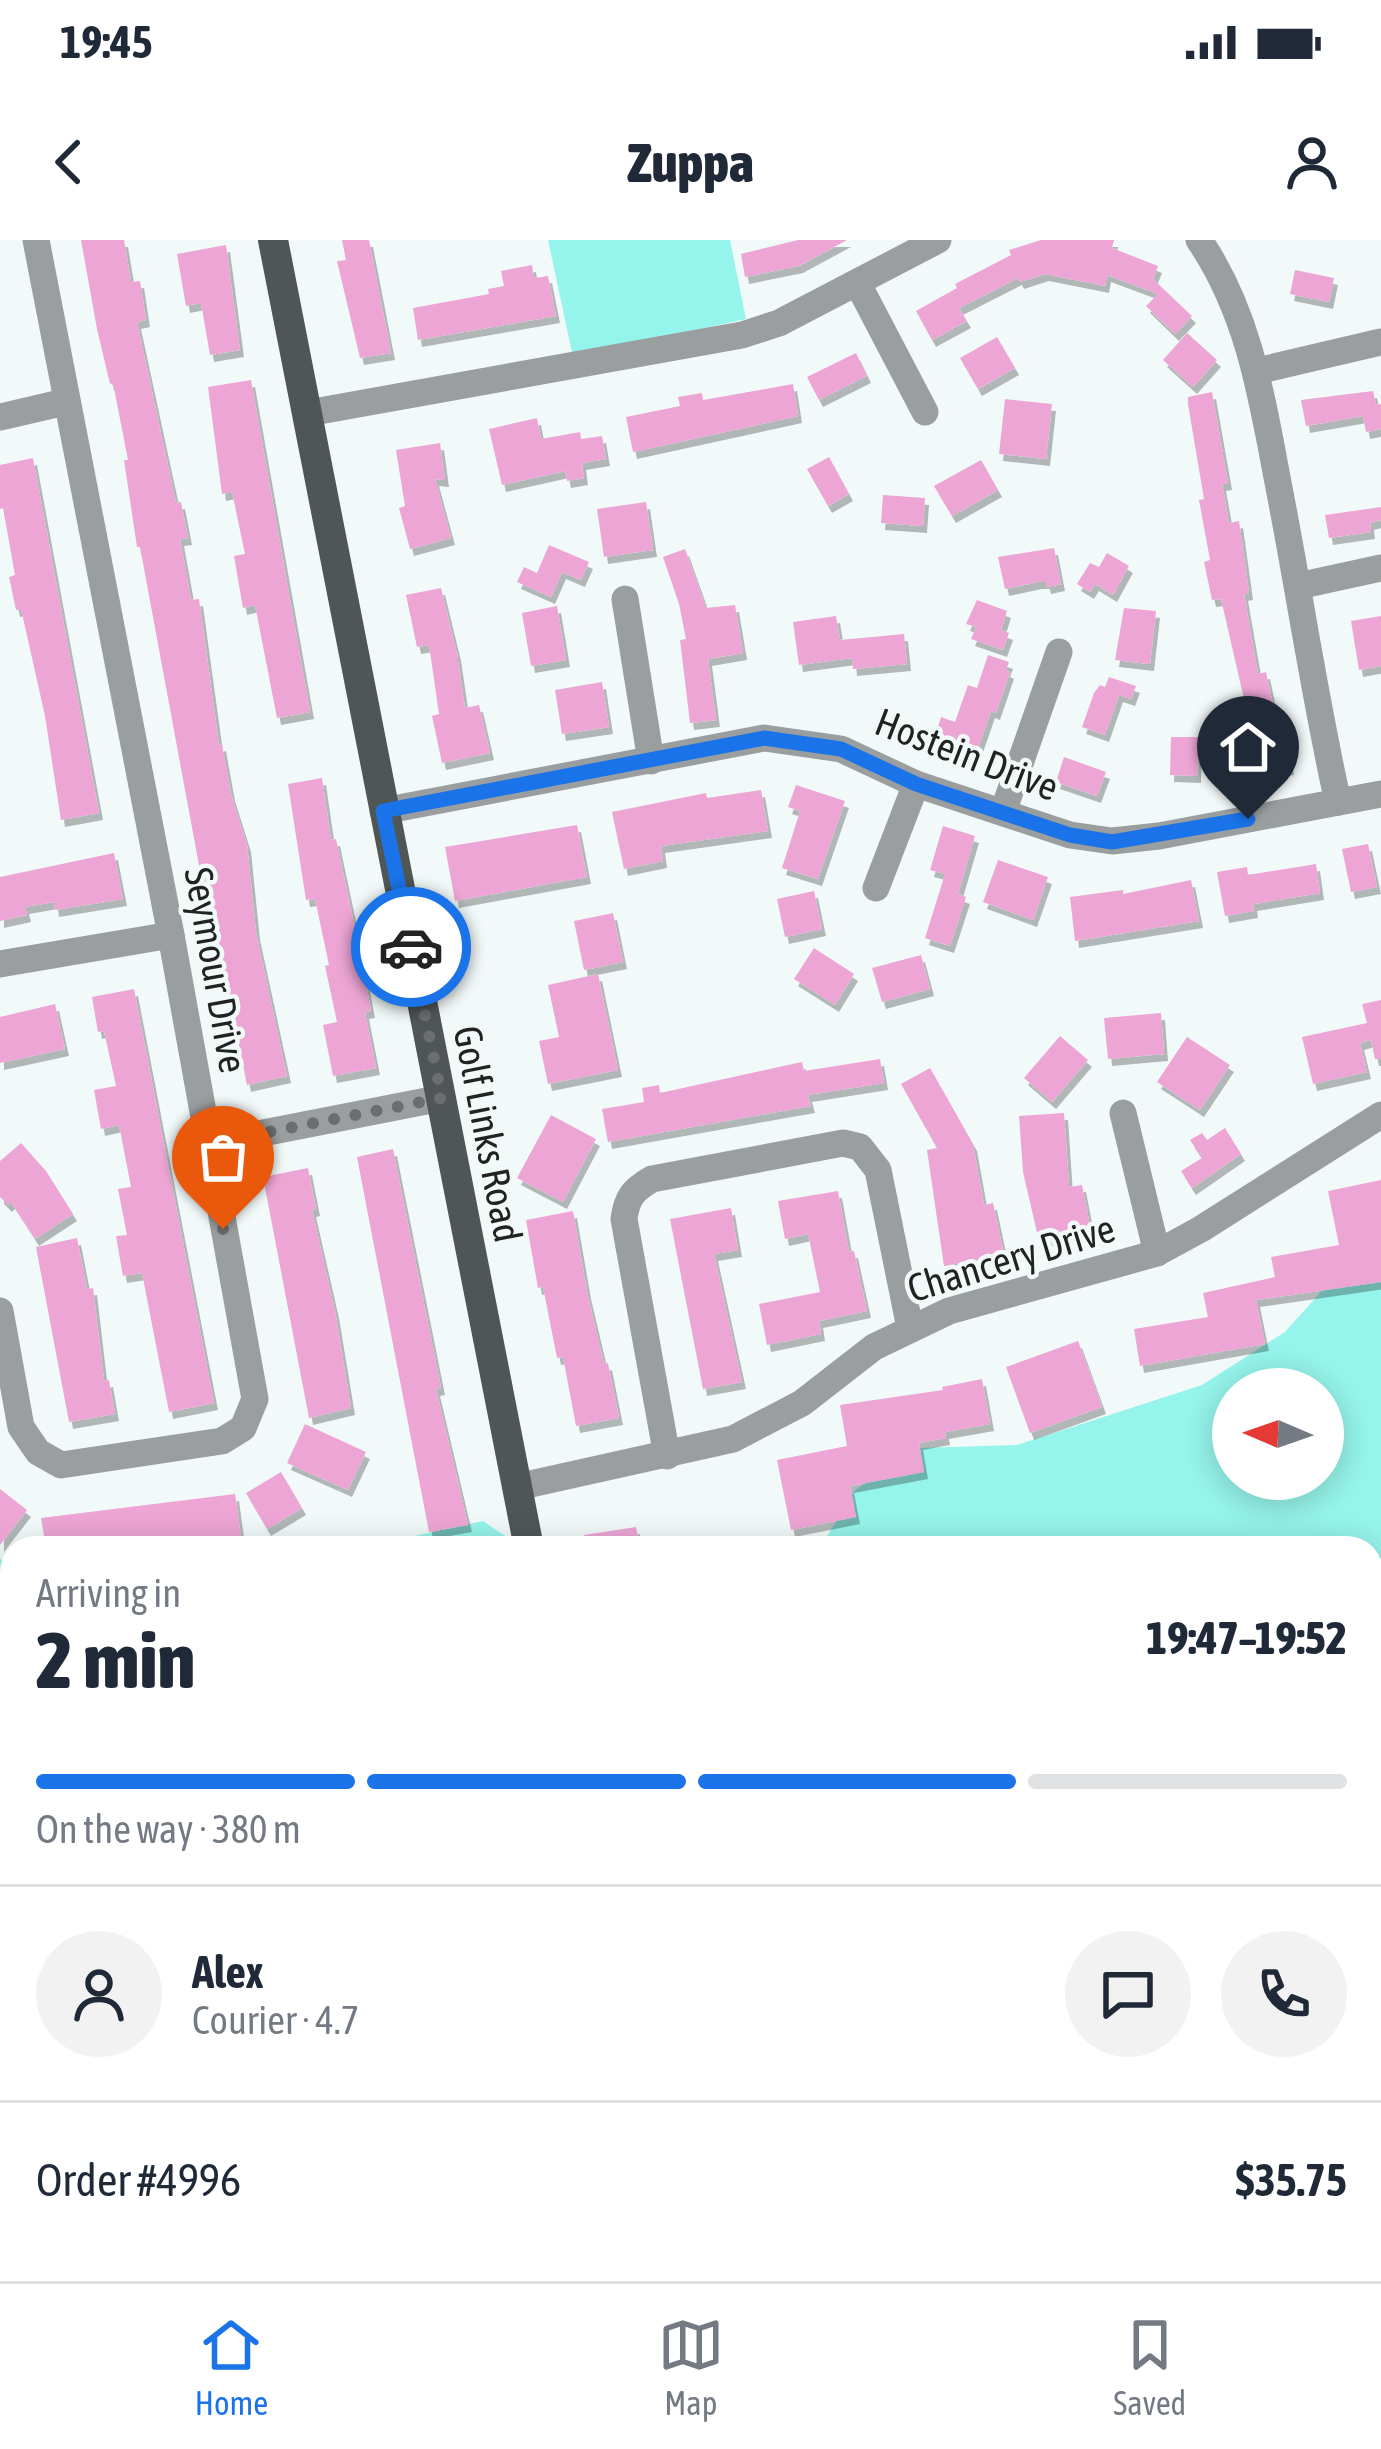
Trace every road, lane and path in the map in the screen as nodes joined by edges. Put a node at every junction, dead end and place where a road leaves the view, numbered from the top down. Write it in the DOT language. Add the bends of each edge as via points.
graph roads {
  1 [pos="36,240"];
  2 [pos="273,240"];
  3 [pos="938,240"];
  4 [pos="1200,240"];
  5 [pos="895,249"];
  6 [pos="858,284"];
  7 [pos="1381,342"];
  8 [pos="1257,371"];
  9 [pos="65,402"];
  10 [pos="925,412"];
  11 [pos="308,413"];
  12 [pos="0,417"];
  13 [pos="1381,568"];
  14 [pos="1298,586"];
  15 [pos="625,599"];
  16 [pos="1059,652"];
  17 [pos="651,760"];
  18 [pos="916,784"];
  19 [pos="1381,794"];
  20 [pos="1337,802"];
  21 [pos="383,811"];
  22 [pos="1003,812"];
  23 [pos="876,888"];
  24 [pos="171,934"];
  25 [pos="0,964"];
  26 [pos="442,1098"];
  27 [pos="1124,1113"];
  28 [pos="1381,1114"];
  29 [pos="207,1144"];
  30 [pos="1157,1253"];
  31 [pos="0,1310"];
  32 [pos="910,1328"];
  33 [pos="667,1456"];
  34 [pos="517,1487"];
  35 [pos="527,1536"];
  1 -- 9 [label="street, Seymour Drive"];
  2 -- 11 [label="main road, Golf Links Road"];
  3 -- 5 [label="street"];
  4 -- 8 [label="street"];
  5 -- 6 [label="street"];
  6 -- 10 [label="street"];
  6 -- 11 [label="street" via="742,335"];
  7 -- 8 [label="street"];
  8 -- 14 [label="street"];
  9 -- 12 [label="street"];
  9 -- 24 [label="street, Seymour Drive"];
  11 -- 21 [label="main road, Golf Links Road"];
  13 -- 14 [label="street"];
  14 -- 20 [label="street"];
  15 -- 17 [label="street"];
  16 -- 22 [label="street"];
  17 -- 18 [label="street, Hostein Drive" via="764,738 841,749"];
  17 -- 21 [label="street, Hostein Drive"];
  18 -- 22 [label="street, Hostein Drive"];
  18 -- 23 [label="street"];
  19 -- 20 [label="street, Hostein Drive"];
  20 -- 22 [label="street, Hostein Drive" via="1112,842"];
  21 -- 26 [label="main road, Golf Links Road"];
  24 -- 25 [label="street"];
  24 -- 29 [label="street, Seymour Drive"];
  26 -- 29 [label="street"];
  26 -- 34 [label="main road, Golf Links Road"];
  27 -- 30 [label="street"];
  28 -- 30 [label="street, Chancery Drive"];
  29 -- 31 [label="street, Seymour Drive" via="255,1399 243,1428 222,1441 61,1466 21,1427"];
  30 -- 32 [label="street, Chancery Drive"];
  32 -- 33 [label="street, Chancery Drive" via="765,1425"];
  32 -- 33 [label="street" via="878,1170 860,1147 843,1143 652,1179 634,1189 624,1219"];
  33 -- 34 [label="street, Chancery Drive"];
  34 -- 35 [label="main road, Golf Links Road"];
}
